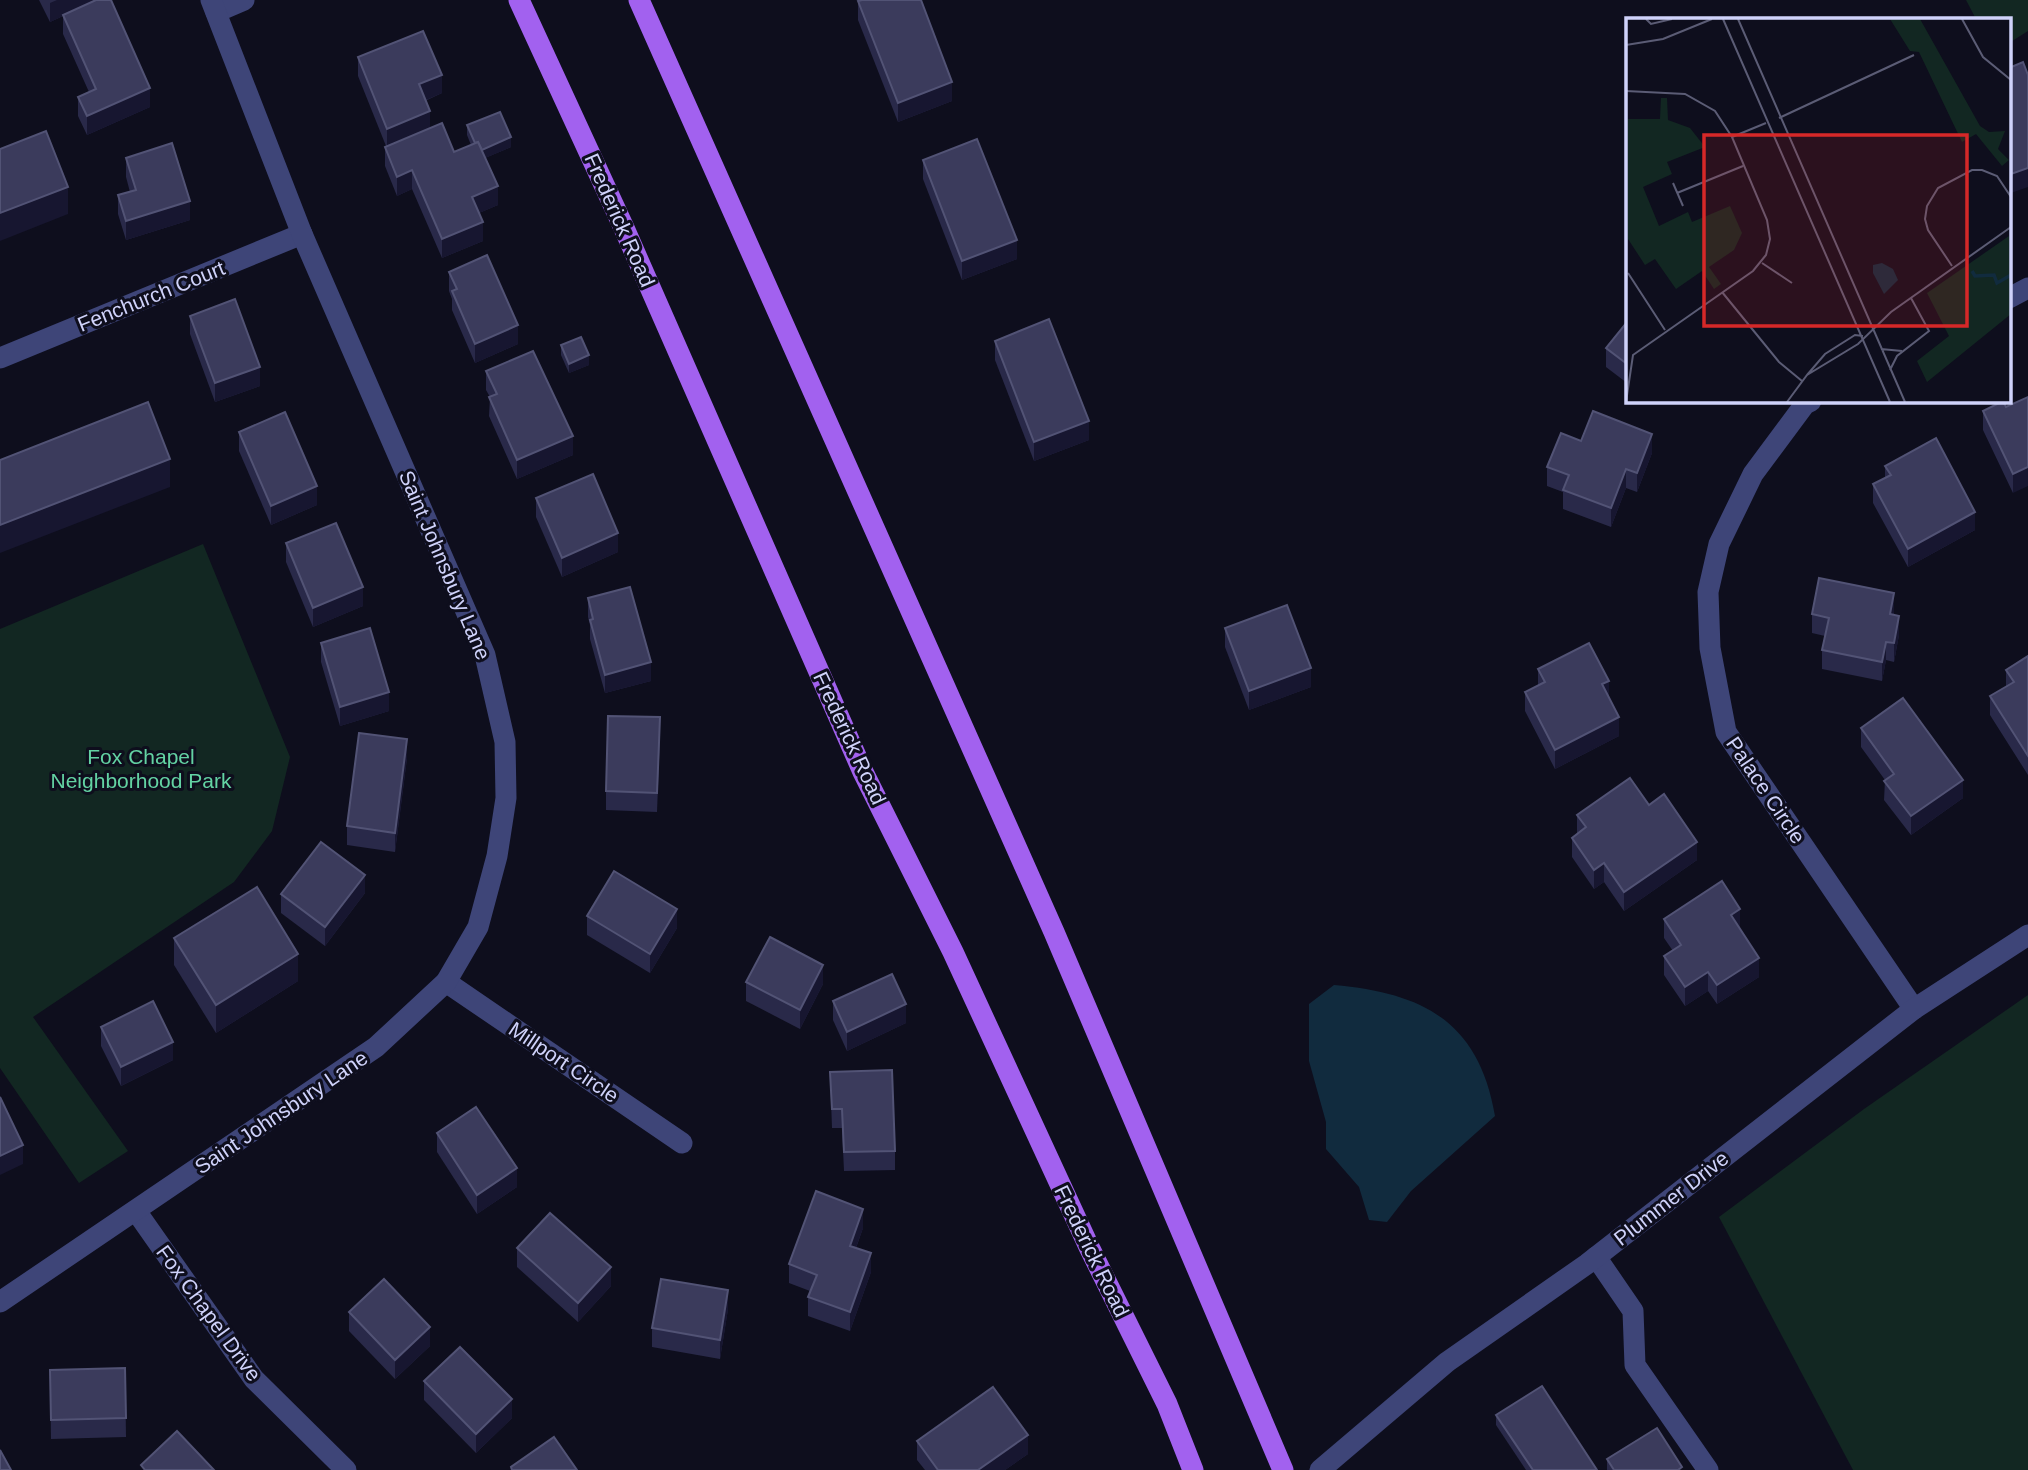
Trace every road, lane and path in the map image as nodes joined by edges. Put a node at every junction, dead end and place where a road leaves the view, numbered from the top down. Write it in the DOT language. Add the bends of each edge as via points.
graph roads {
  1 [pos="244,0"];
  2 [pos="519,0"];
  3 [pos="639,0"];
  4 [pos="213,6"];
  5 [pos="302,234"];
  6 [pos="2028,288"];
  7 [pos="2010,297"];
  8 [pos="0,358"];
  9 [pos="1809,402"];
  10 [pos="2028,935"];
  11 [pos="446,982"];
  12 [pos="1914,1009"];
  13 [pos="682,1143"];
  14 [pos="136,1211"];
  15 [pos="1596,1256"];
  16 [pos="0,1302"];
  17 [pos="346,1470"];
  18 [pos="1193,1470"];
  19 [pos="1283,1470"];
  20 [pos="1320,1470"];
  21 [pos="1708,1470"];
  1 -- 4 [label="street"];
  2 -- 18 [label="main road, Frederick Road" via="863,772 1167,1404"];
  3 -- 19 [label="main road" via="1054,932"];
  4 -- 5 [label="street, Saint Johnsbury Lane"];
  5 -- 8 [label="street, Fenchurch Court"];
  5 -- 11 [label="street, Saint Johnsbury Lane" via="485,654 505,742 506,798 497,856 478,926"];
  6 -- 7 [label="street"];
  9 -- 12 [label="street, Palace Circle" via="1753,474 1720,544 1708,592 1710,648 1726,732"];
  10 -- 12 [label="street, Plummer Drive"];
  11 -- 13 [label="street, Millport Circle"];
  11 -- 14 [label="street, Saint Johnsbury Lane" via="376,1047"];
  12 -- 15 [label="street, Plummer Drive"];
  14 -- 16 [label="street, Saint Johnsbury Lane"];
  14 -- 17 [label="street, Fox Chapel Drive" via="254,1379"];
  15 -- 20 [label="street, Plummer Drive" via="1447,1362"];
  15 -- 21 [label="street" via="1633,1311 1635,1366"];
}
